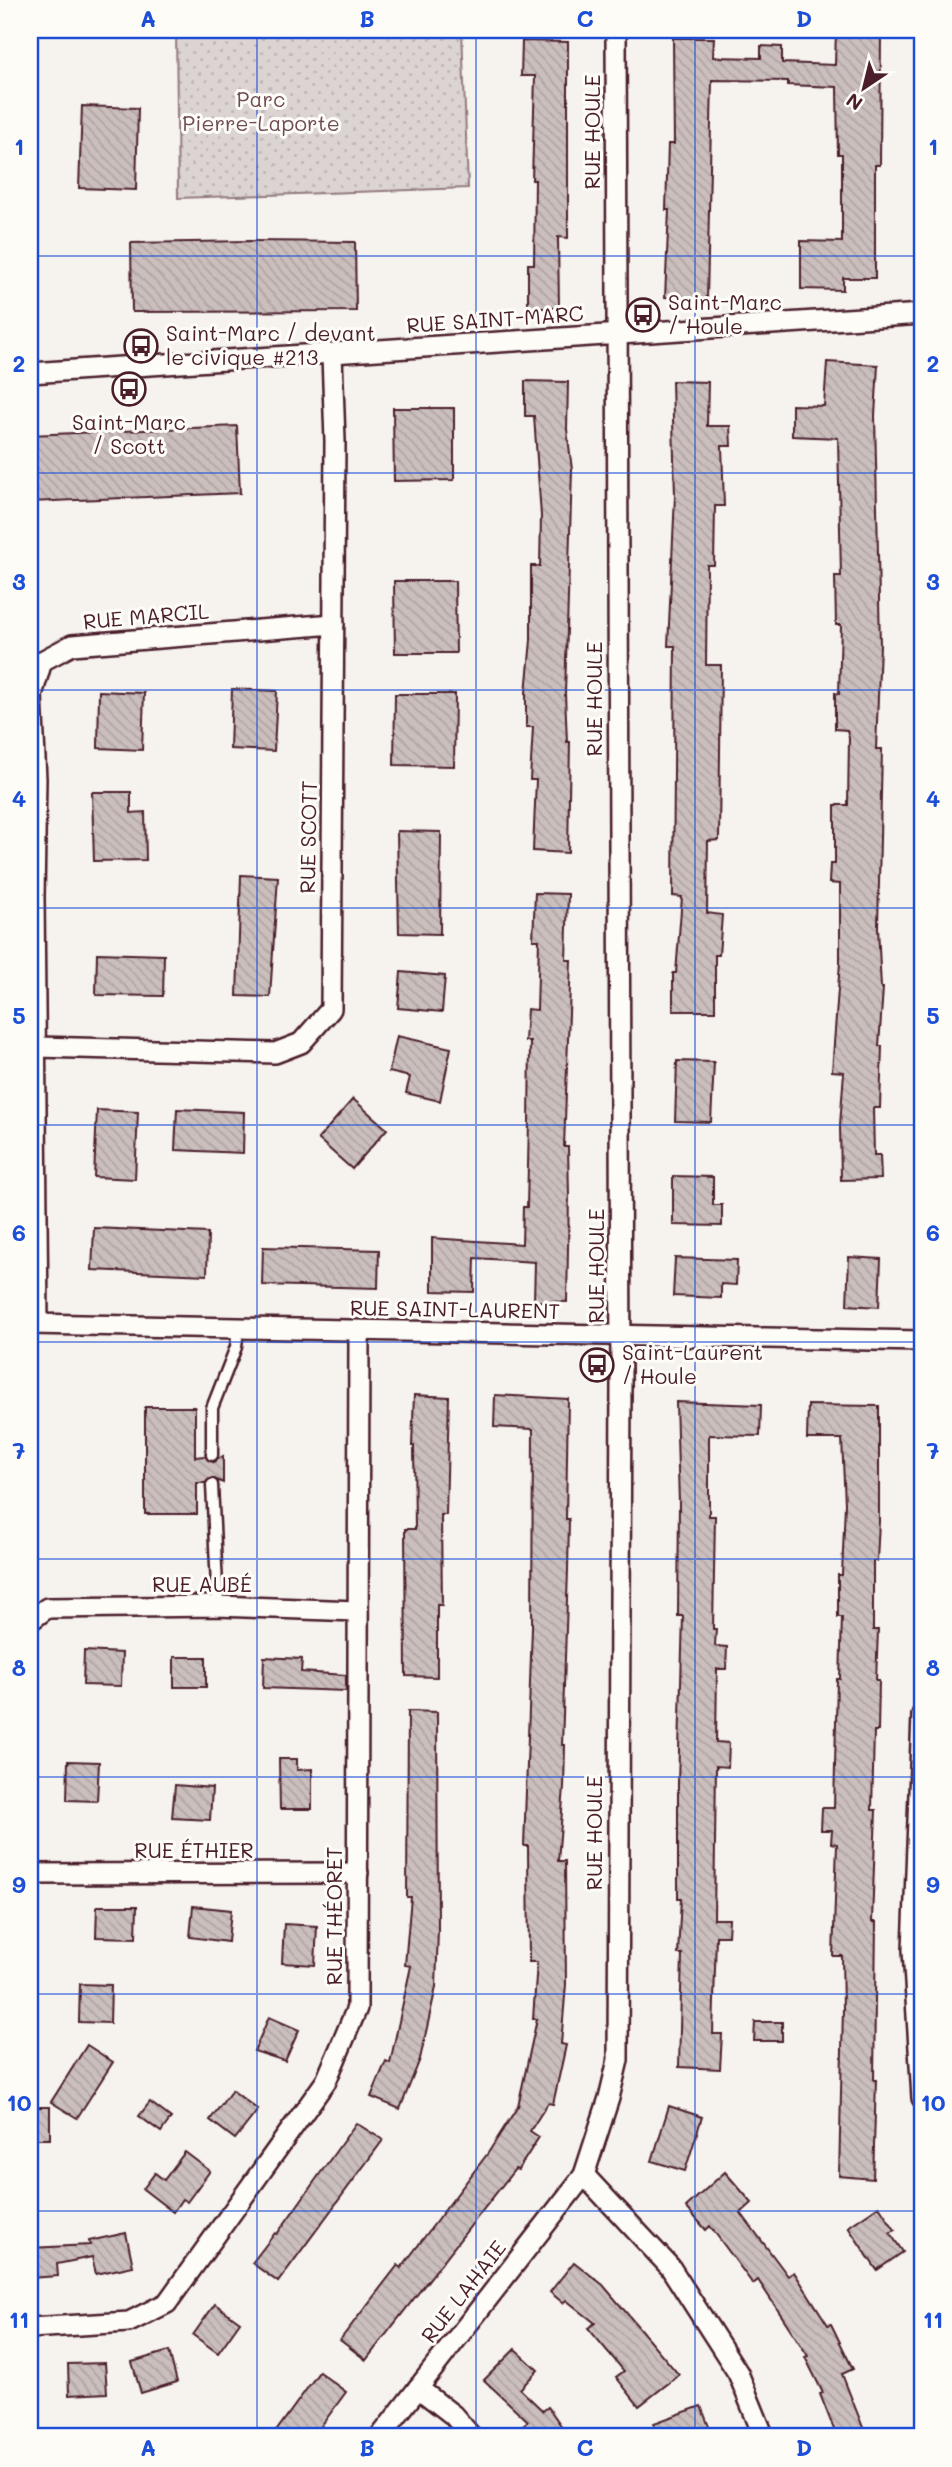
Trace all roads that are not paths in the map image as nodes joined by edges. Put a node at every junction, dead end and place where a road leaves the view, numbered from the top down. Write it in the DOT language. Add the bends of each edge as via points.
graph roads {
  1 [pos="616,30"];
  2 [pos="922,314"];
  3 [pos="617,334"];
  4 [pos="332,355"];
  5 [pos="30,373"];
  6 [pos="334,624"];
  7 [pos="37,1047"];
  8 [pos="34,1324"];
  9 [pos="238,1329"];
  10 [pos="359,1331"];
  11 [pos="620,1336"];
  12 [pos="922,1341"];
  13 [pos="212,1455"];
  14 [pos="212,1485"];
  15 [pos="218,1606"];
  16 [pos="357,1611"];
  17 [pos="30,1621"];
  18 [pos="922,1715"];
  19 [pos="358,1873"];
  20 [pos="30,1874"];
  21 [pos="917,1950"];
  22 [pos="922,2098"];
  23 [pos="584,2175"];
  24 [pos="30,2329"];
  25 [pos="418,2388"];
  26 [pos="380,2437"];
  27 [pos="472,2437"];
  28 [pos="764,2437"];
  1 -- 3 [label="street, RUE HOULE"];
  2 -- 3 [label="street, RUE SAINT-MARC"];
  3 -- 4 [label="street, RUE SAINT-MARC"];
  3 -- 11 [label="street, RUE HOULE"];
  4 -- 5 [label="street, RUE SAINT-MARC"];
  4 -- 6 [label="street, RUE SCOTT"];
  6 -- 7 [label="street, RUE MARCIL" via="72,645 42,661 32,695"];
  6 -- 7 [label="street, RUE SCOTT" via="331,1009 301,1043 275,1053"];
  7 -- 8 [label="street, RUE MARCIL"];
  8 -- 9 [label="street, RUE SAINT-LAURENT"];
  9 -- 10 [label="street, RUE SAINT-LAURENT"];
  9 -- 13 [label="lane" via="236,1347 212,1408"];
  10 -- 11 [label="street, RUE SAINT-LAURENT"];
  10 -- 16 [label="street, RUE THÉORET"];
  11 -- 12 [label="street, RUE SAINT-LAURENT"];
  11 -- 23 [label="street, RUE HOULE" via="620,2030 609,2098"];
  14 -- 15 [label="lane"];
  15 -- 16 [label="street, RUE AUBÉ"];
  15 -- 17 [label="street, RUE AUBÉ" via="47,1608"];
  16 -- 19 [label="street, RUE THÉORET"];
  18 -- 21 [label="street"];
  19 -- 20 [label="street, RUE ÉTHIER"];
  19 -- 24 [label="street, RUE THÉORET" via="357,2008 326,2081 167,2303 129,2322"];
  21 -- 22 [label="street"];
  23 -- 25 [label="street, RUE LAHAIE"];
  23 -- 28 [label="street" via="670,2267 738,2373"];
  25 -- 26 [label="street, RUE LAHAIE"];
  25 -- 27 [label="street" via="453,2415"];
}
